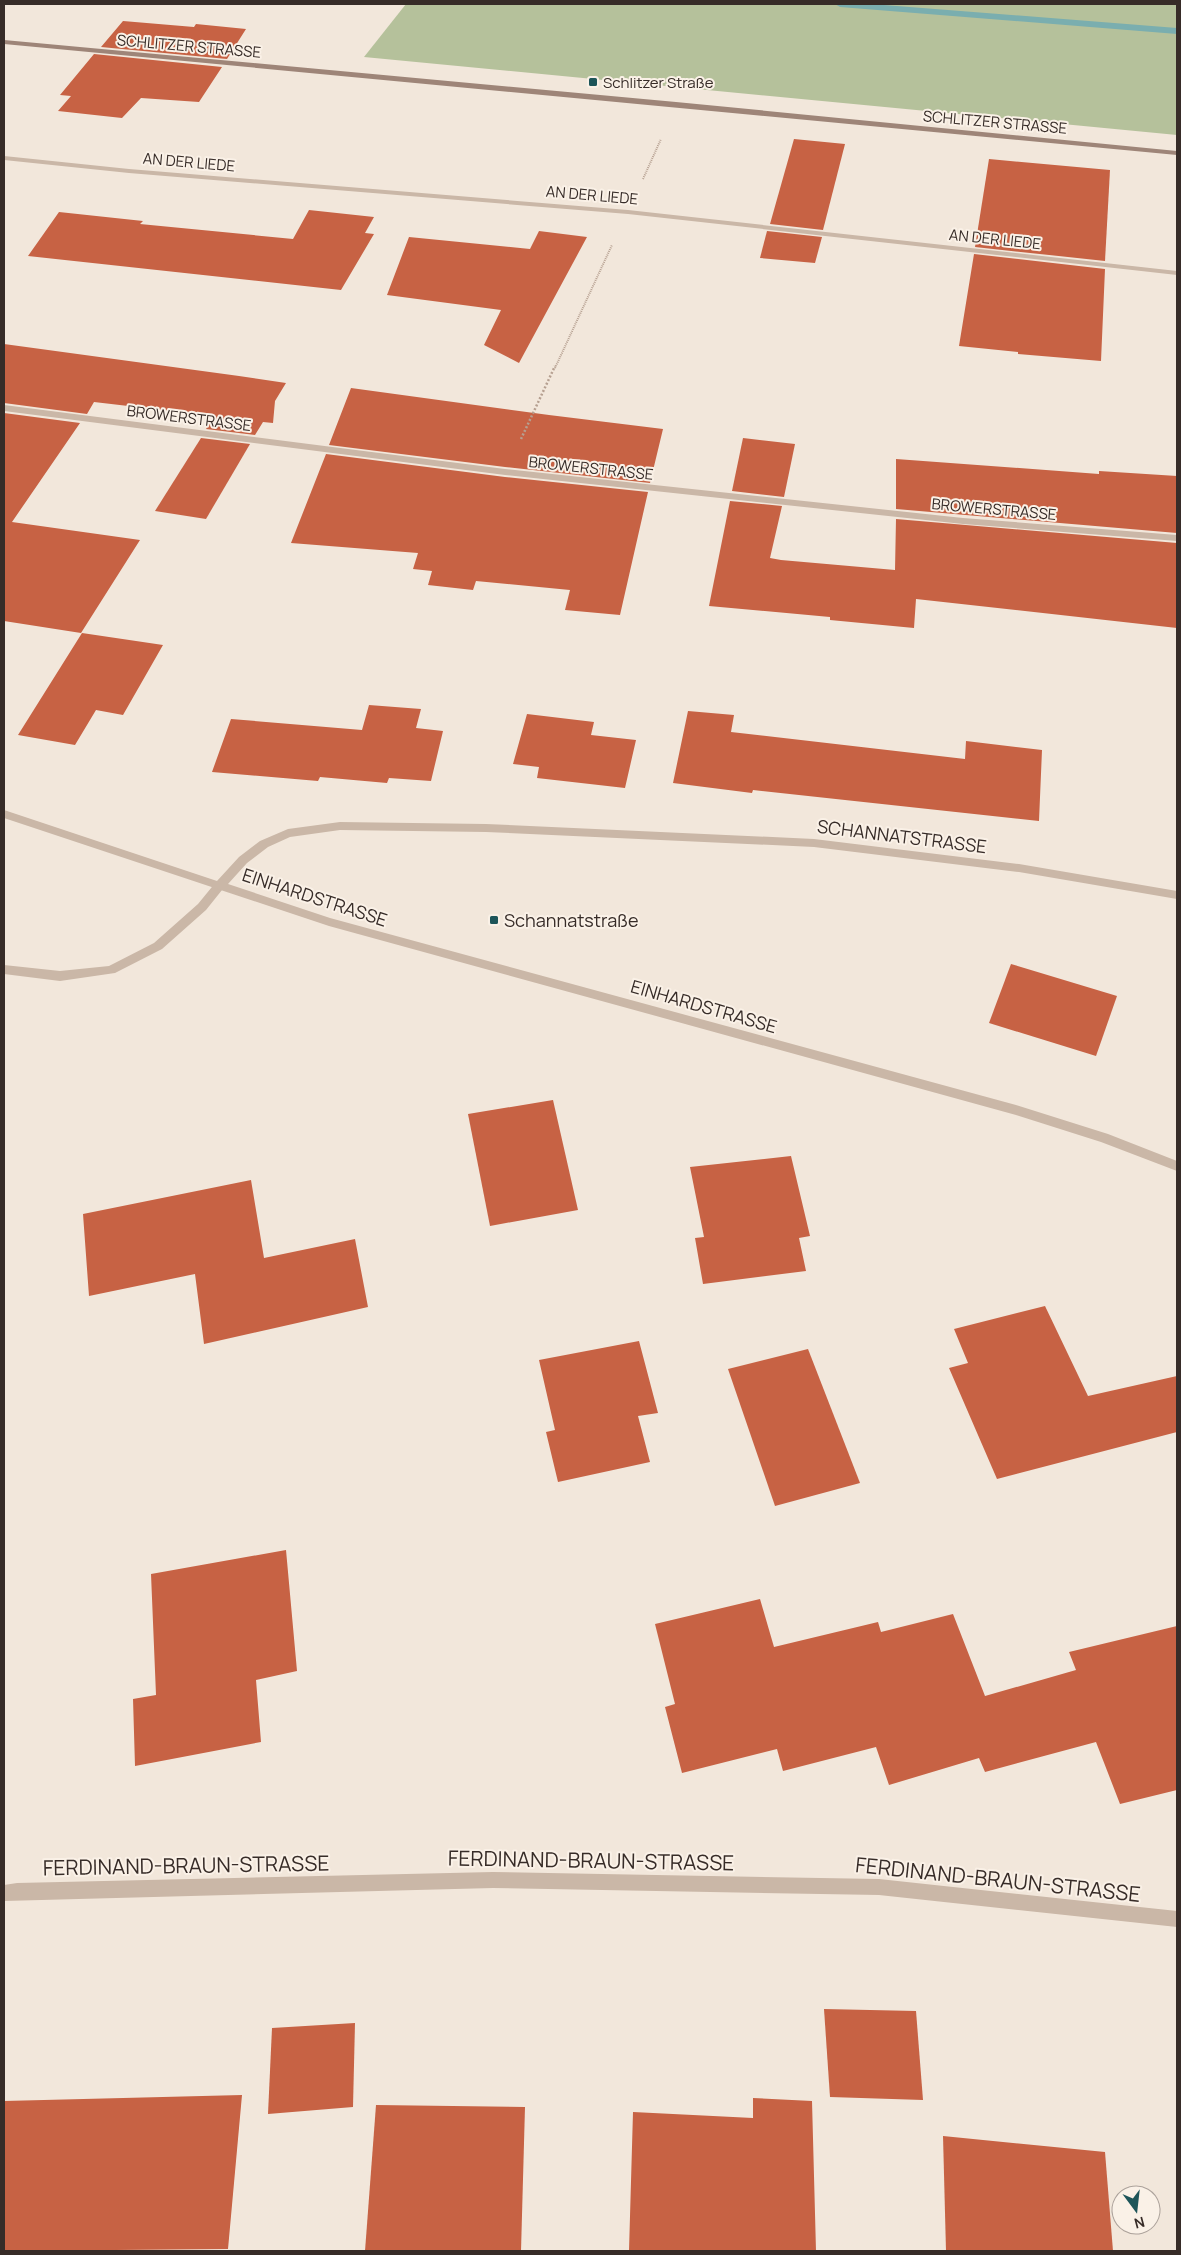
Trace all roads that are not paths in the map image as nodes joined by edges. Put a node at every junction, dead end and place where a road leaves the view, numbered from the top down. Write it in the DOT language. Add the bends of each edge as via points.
graph roads {
  1 [pos="4,42"];
  2 [pos="1177,153"];
  3 [pos="4,158"];
  4 [pos="1177,273"];
  5 [pos="4,408"];
  6 [pos="1177,538"];
  7 [pos="4,814"];
  8 [pos="220,885"];
  9 [pos="1177,895"];
  10 [pos="4,970"];
  11 [pos="1177,1166"];
  12 [pos="4,1893"];
  13 [pos="1177,1919"];
  1 -- 2 [label="main road, SCHLITZER STRASSE"];
  3 -- 4 [label="street, AN DER LIEDE" via="628,212"];
  5 -- 6 [label="street, BROWERSTRASSE" via="505,472 963,521"];
  7 -- 8 [label="street, EINHARDSTRASSE"];
  8 -- 9 [label="street, SCHANNATSTRASSE" via="243,860 264,844 288,833 340,826 486,828 814,843 1019,868"];
  8 -- 10 [label="street, EINHARDSTRASSE" via="202,907 158,946 111,970 60,976"];
  8 -- 11 [label="street, EINHARDSTRASSE" via="329,922 1016,1110"];
  12 -- 13 [label="street, FERDINAND-BRAUN-STRASSE" via="493,1880 869,1887"];
}
